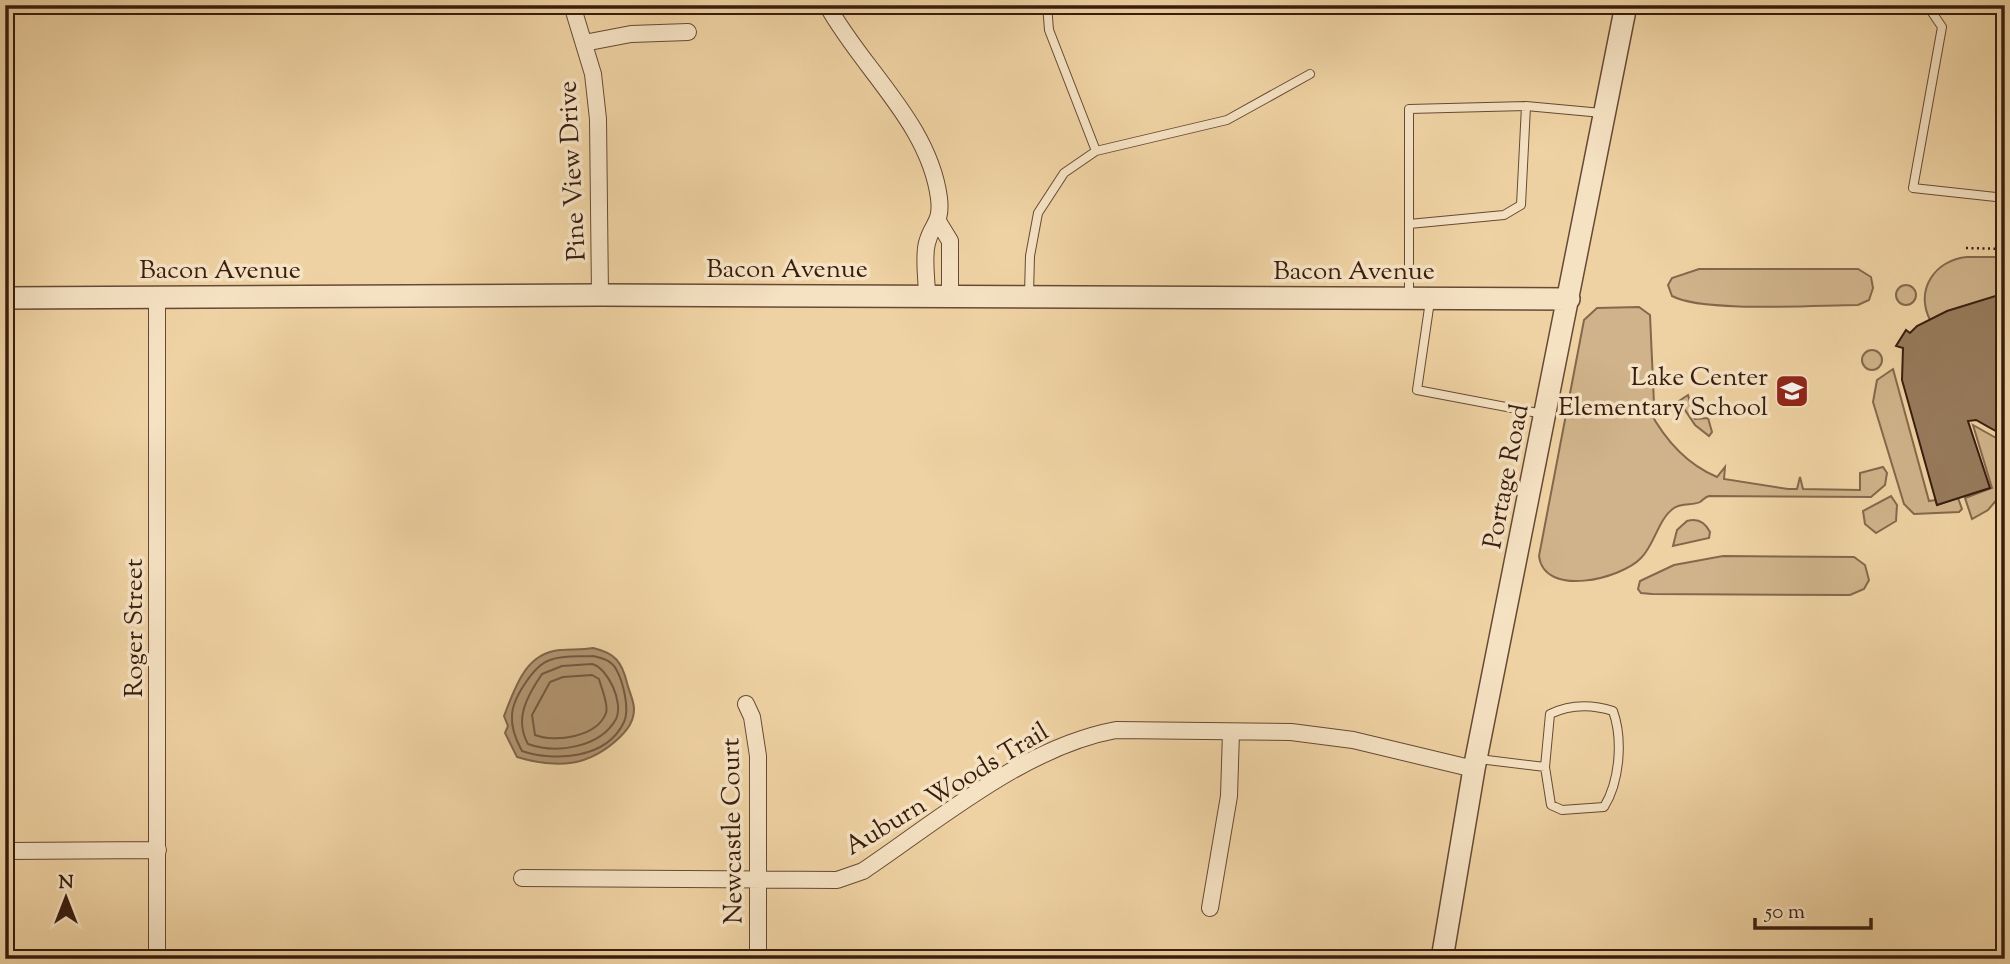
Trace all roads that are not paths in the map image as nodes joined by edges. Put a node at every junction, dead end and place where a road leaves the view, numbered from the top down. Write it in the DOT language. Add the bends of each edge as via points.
graph roads {
  1 [pos="572,5"];
  2 [pos="827,5"];
  3 [pos="1047,5"];
  4 [pos="1626,5"];
  5 [pos="1677,5"];
  6 [pos="1691,5"];
  7 [pos="1927,5"];
  8 [pos="688,32"];
  9 [pos="583,43"];
  10 [pos="1310,74"];
  11 [pos="1527,106"];
  12 [pos="1605,113"];
  13 [pos="1096,151"];
  14 [pos="2005,198"];
  15 [pos="939,222"];
  16 [pos="1409,223"];
  17 [pos="600,295"];
  18 [pos="927,296"];
  19 [pos="950,297"];
  20 [pos="1028,297"];
  21 [pos="5,298"];
  22 [pos="157,298"];
  23 [pos="1409,298"];
  24 [pos="1431,298"];
  25 [pos="1569,299"];
  26 [pos="1546,414"];
  27 [pos="746,704"];
  28 [pos="1231,732"];
  29 [pos="1475,764"];
  30 [pos="1545,767"];
  31 [pos="158,850"];
  32 [pos="5,851"];
  33 [pos="522,878"];
  34 [pos="758,881"];
  35 [pos="1210,908"];
  36 [pos="157,959"];
  37 [pos="758,959"];
  38 [pos="1442,959"];
  1 -- 9 [label="street, Pine View Drive"];
  2 -- 15 [label="street" via="917,135 933,171"];
  3 -- 13 [label="lane" via="1049,30"];
  4 -- 12 [label="street, Portage Road"];
  5 -- 6 [label="lane"];
  7 -- 14 [label="lane" via="1942,27 1913,188"];
  8 -- 9 [label="street" via="631,34"];
  9 -- 17 [label="street, Pine View Drive" via="593,74 598,119"];
  10 -- 13 [label="lane" via="1227,120"];
  11 -- 12 [label="lane"];
  11 -- 16 [label="lane" via="1521,205 1504,215"];
  11 -- 16 [label="lane" via="1409,109"];
  12 -- 25 [label="street, Portage Road"];
  13 -- 20 [label="lane" via="1064,173 1038,213"];
  15 -- 18 [label="street" via="927,242"];
  15 -- 19 [label="street" via="950,241"];
  16 -- 23 [label="lane"];
  17 -- 18 [label="street, Bacon Avenue"];
  17 -- 22 [label="street, Bacon Avenue"];
  18 -- 19 [label="street, Bacon Avenue"];
  19 -- 20 [label="street, Bacon Avenue"];
  20 -- 23 [label="street, Bacon Avenue"];
  21 -- 22 [label="street, Bacon Avenue"];
  22 -- 31 [label="street, Roger Street"];
  23 -- 24 [label="street, Bacon Avenue"];
  24 -- 25 [label="street, Bacon Avenue"];
  24 -- 26 [label="lane" via="1417,390"];
  25 -- 26 [label="street, Portage Road"];
  26 -- 29 [label="street, Portage Road"];
  27 -- 34 [label="street, Newcastle Court" via="758,756"];
  28 -- 29 [label="street, Auburn Woods Trail" via="1353,740"];
  28 -- 34 [label="street, Auburn Woods Trail" via="1116,730 1088,735 1040,754 863,871 837,880"];
  28 -- 35 [label="street" via="1229,796"];
  29 -- 30 [label="lane"];
  29 -- 38 [label="street, Portage Road"];
  30 -- 30 [label="lane" via="1551,805 1562,810 1604,807 1610,798 1620,743 1613,711 1584,706 1550,714"];
  31 -- 32 [label="street"];
  31 -- 36 [label="street, Roger Street"];
  33 -- 34 [label="street, Auburn Woods Trail"];
  34 -- 37 [label="street, Newcastle Court"];
}
